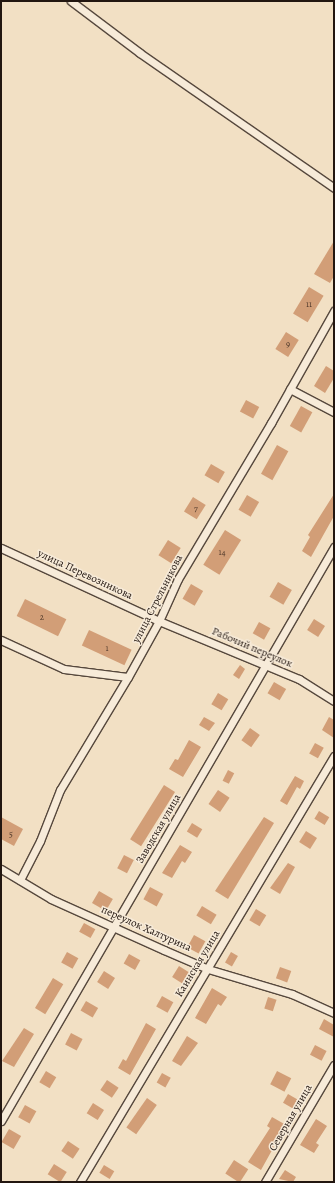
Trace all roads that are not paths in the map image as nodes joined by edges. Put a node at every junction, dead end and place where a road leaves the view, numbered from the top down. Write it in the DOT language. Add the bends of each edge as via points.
graph roads {
  1 [pos="71,1"];
  2 [pos="334,188"];
  3 [pos="334,311"];
  4 [pos="290,389"];
  5 [pos="334,412"];
  6 [pos="334,547"];
  7 [pos="1,548"];
  8 [pos="160,621"];
  9 [pos="1,640"];
  10 [pos="266,665"];
  11 [pos="128,677"];
  12 [pos="334,701"];
  13 [pos="334,756"];
  14 [pos="1,869"];
  15 [pos="20,880"];
  16 [pos="115,928"];
  17 [pos="208,969"];
  18 [pos="334,1013"];
  19 [pos="334,1065"];
  20 [pos="1,1121"];
  21 [pos="80,1182"];
  22 [pos="266,1182"];
  1 -- 2 [label="street" via="140,53"];
  3 -- 4 [label="street, улица Стрельникова"];
  4 -- 5 [label="street"];
  4 -- 8 [label="street, улица Стрельникова" via="178,579"];
  6 -- 10 [label="street, Заводская улица"];
  7 -- 8 [label="street, улица Перевозникова"];
  8 -- 10 [label="street, Рабочий переулок"];
  8 -- 11 [label="street, улица Стрельникова"];
  9 -- 11 [label="street" via="64,669"];
  10 -- 12 [label="street, Рабочий переулок" via="299,679"];
  10 -- 16 [label="street, Заводская улица"];
  11 -- 15 [label="street, улица Стрельникова" via="60,790 40,841"];
  13 -- 17 [label="street, Каинская улица"];
  14 -- 15 [label="street, переулок Халтурина"];
  15 -- 16 [label="street, переулок Халтурина" via="51,899"];
  16 -- 17 [label="street, переулок Халтурина"];
  16 -- 20 [label="street, Заводская улица"];
  17 -- 18 [label="street, переулок Халтурина" via="292,994"];
  17 -- 21 [label="street, Каинская улица"];
  19 -- 22 [label="street, Северная улица"];
}
